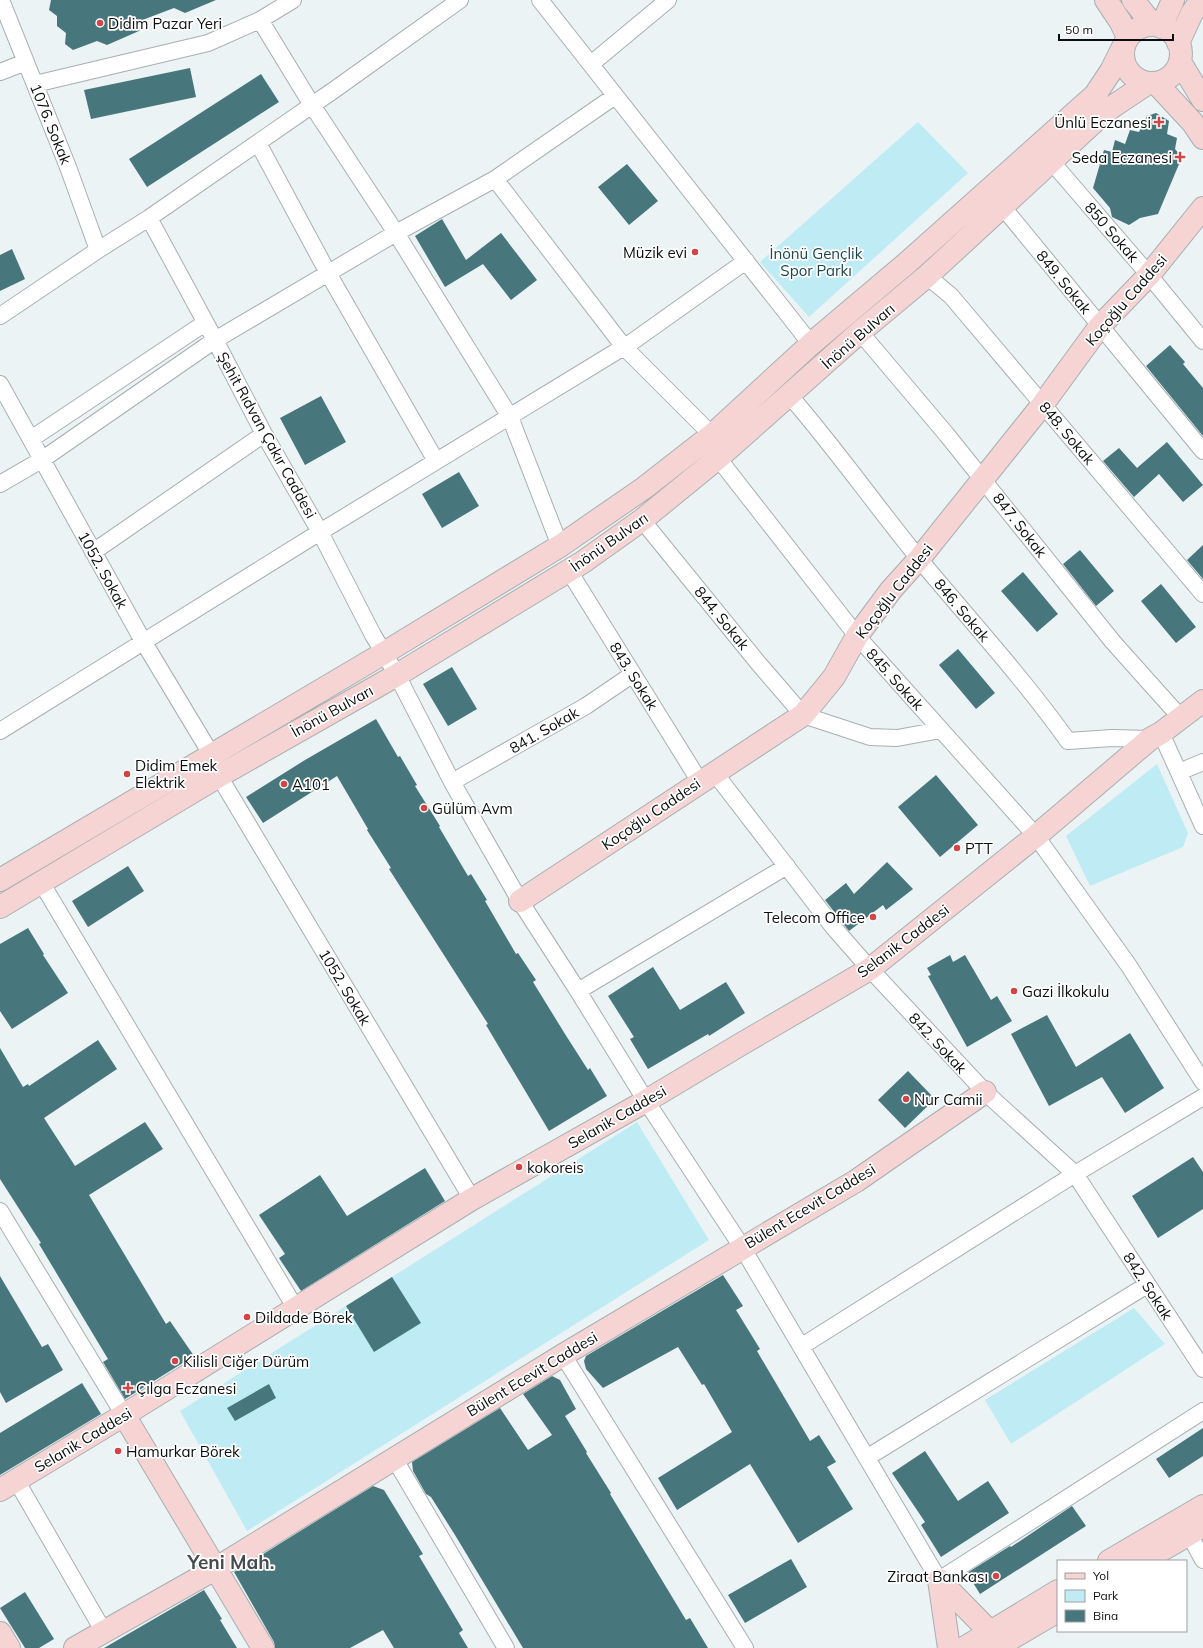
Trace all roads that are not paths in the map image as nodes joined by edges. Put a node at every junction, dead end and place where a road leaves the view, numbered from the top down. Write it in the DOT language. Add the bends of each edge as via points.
graph roads {
  1 [pos="1,0"];
  2 [pos="293,0"];
  3 [pos="460,0"];
  4 [pos="540,0"];
  5 [pos="668,0"];
  6 [pos="1106,0"];
  7 [pos="1133,0"];
  8 [pos="1173,0"];
  9 [pos="1201,0"];
  10 [pos="260,20"];
  11 [pos="1157,26"];
  12 [pos="1126,41"];
  13 [pos="1179,52"];
  14 [pos="26,62"];
  15 [pos="591,64"];
  16 [pos="0,72"];
  17 [pos="1152,83"];
  18 [pos="35,84"];
  19 [pos="615,96"];
  20 [pos="1203,100"];
  21 [pos="312,105"];
  22 [pos="1203,138"];
  23 [pos="258,143"];
  24 [pos="1051,161"];
  25 [pos="495,179"];
  26 [pos="1002,206"];
  27 [pos="1203,208"];
  28 [pos="149,218"];
  29 [pos="396,232"];
  30 [pos="98,250"];
  31 [pos="746,261"];
  32 [pos="328,273"];
  33 [pos="1149,275"];
  34 [pos="927,276"];
  35 [pos="0,316"];
  36 [pos="205,323"];
  37 [pos="1100,326"];
  38 [pos="860,332"];
  39 [pos="215,340"];
  40 [pos="1203,341"];
  41 [pos="811,344"];
  42 [pos="624,347"];
  43 [pos="0,384"];
  44 [pos="790,396"];
  45 [pos="1043,404"];
  46 [pos="510,417"];
  47 [pos="264,434"];
  48 [pos="712,435"];
  49 [pos="31,439"];
  50 [pos="1203,451"];
  51 [pos="718,458"];
  52 [pos="43,459"];
  53 [pos="436,461"];
  54 [pos="984,479"];
  55 [pos="0,484"];
  56 [pos="642,520"];
  57 [pos="320,532"];
  58 [pos="560,546"];
  59 [pos="93,552"];
  60 [pos="919,559"];
  61 [pos="569,571"];
  62 [pos="1203,594"];
  63 [pos="857,636"];
  64 [pos="143,641"];
  65 [pos="384,653"];
  66 [pos="633,674"];
  67 [pos="397,675"];
  68 [pos="1203,701"];
  69 [pos="803,715"];
  70 [pos="1181,718"];
  71 [pos="0,729"];
  72 [pos="941,730"];
  73 [pos="1156,736"];
  74 [pos="211,754"];
  75 [pos="1203,762"];
  76 [pos="1179,772"];
  77 [pos="219,776"];
  78 [pos="707,777"];
  79 [pos="452,782"];
  80 [pos="1203,826"];
  81 [pos="1036,836"];
  82 [pos="787,866"];
  83 [pos="0,880"];
  84 [pos="41,882"];
  85 [pos="520,901"];
  86 [pos="0,906"];
  87 [pos="870,969"];
  88 [pos="578,991"];
  89 [pos="1203,1082"];
  90 [pos="985,1092"];
  91 [pos="1203,1097"];
  92 [pos="646,1101"];
  93 [pos="1075,1174"];
  94 [pos="472,1198"];
  95 [pos="0,1211"];
  96 [pos="742,1247"];
  97 [pos="1147,1285"];
  98 [pos="296,1309"];
  99 [pos="802,1346"];
  100 [pos="563,1355"];
  101 [pos="1203,1369"];
  102 [pos="1203,1411"];
  103 [pos="124,1415"];
  104 [pos="868,1457"];
  105 [pos="394,1458"];
  106 [pos="8,1485"];
  107 [pos="1203,1506"];
  108 [pos="1196,1530"];
  109 [pos="1111,1560"];
  110 [pos="1145,1560"];
  111 [pos="1203,1560"];
  112 [pos="215,1569"];
  113 [pos="939,1580"];
  114 [pos="1057,1592"];
  115 [pos="1057,1611"];
  116 [pos="104,1632"];
  117 [pos="0,1633"];
  118 [pos="991,1642"];
  119 [pos="9,1648"];
  120 [pos="75,1648"];
  121 [pos="263,1648"];
  122 [pos="506,1648"];
  123 [pos="745,1648"];
  124 [pos="949,1648"];
  125 [pos="964,1648"];
  1 -- 14 [label="street, 1076. Sokak"];
  2 -- 10 [label="street"];
  3 -- 21 [label="street"];
  4 -- 15 [label="street"];
  5 -- 15 [label="street"];
  6 -- 12 [label="main road" via="1120,21"];
  7 -- 11 [label="main road"];
  8 -- 11 [label="main road"];
  9 -- 13 [label="main road" via="1192,13"];
  10 -- 18 [label="street" via="208,43"];
  10 -- 21 [label="street"];
  11 -- 12 [label="main road" via="1135,30"];
  11 -- 13 [label="main road" via="1174,36"];
  12 -- 17 [label="main road" via="1123,54 1127,71 1134,77"];
  12 -- 41 [label="main road, İnönü Bulvarı" via="1095,95 908,262"];
  13 -- 17 [label="main road" via="1176,70 1171,76 1164,81"];
  13 -- 20 [label="main road"];
  14 -- 16 [label="street"];
  14 -- 18 [label="street, 1076. Sokak"];
  15 -- 19 [label="street"];
  17 -- 22 [label="main road" via="1193,123"];
  17 -- 24 [label="main road, İnönü Bulvarı" via="1112,107"];
  18 -- 30 [label="street, 1076. Sokak"];
  19 -- 25 [label="street"];
  19 -- 31 [label="street"];
  21 -- 23 [label="street"];
  21 -- 29 [label="street"];
  23 -- 28 [label="street"];
  23 -- 32 [label="street"];
  24 -- 26 [label="main road, İnönü Bulvarı"];
  24 -- 33 [label="street, 850 Sokak"];
  25 -- 29 [label="street"];
  25 -- 42 [label="street"];
  26 -- 34 [label="main road, İnönü Bulvarı"];
  26 -- 37 [label="street, 849. Sokak"];
  27 -- 33 [label="main road, Koçoğlu Caddesi"];
  28 -- 30 [label="street"];
  28 -- 36 [label="street, Şehit Rıdvan Çakır Caddesi"];
  29 -- 32 [label="street"];
  29 -- 46 [label="street"];
  30 -- 35 [label="street"];
  31 -- 41 [label="street"];
  31 -- 42 [label="street"];
  32 -- 39 [label="street"];
  32 -- 53 [label="street"];
  33 -- 37 [label="main road, Koçoğlu Caddesi"];
  33 -- 40 [label="street, 850 Sokak"];
  34 -- 38 [label="main road, İnönü Bulvarı"];
  34 -- 45 [label="street, 848. Sokak" via="951,296"];
  36 -- 39 [label="street, Şehit Rıdvan Çakır Caddesi"];
  36 -- 49 [label="street"];
  37 -- 45 [label="main road, Koçoğlu Caddesi"];
  37 -- 50 [label="street, 849. Sokak"];
  38 -- 44 [label="main road, İnönü Bulvarı"];
  38 -- 54 [label="street, 847. Sokak"];
  39 -- 47 [label="street, Şehit Rıdvan Çakır Caddesi"];
  39 -- 52 [label="street"];
  41 -- 48 [label="main road, İnönü Bulvarı"];
  42 -- 46 [label="street"];
  42 -- 48 [label="street"];
  43 -- 49 [label="street, 1052. Sokak"];
  44 -- 51 [label="main road, İnönü Bulvarı"];
  44 -- 60 [label="street, 846. Sokak" via="814,423"];
  45 -- 54 [label="main road, Koçoğlu Caddesi"];
  45 -- 62 [label="street, 848. Sokak"];
  46 -- 53 [label="street"];
  46 -- 58 [label="street"];
  47 -- 57 [label="street, Şehit Rıdvan Çakır Caddesi"];
  47 -- 59 [label="street"];
  48 -- 58 [label="main road, İnönü Bulvarı" via="644,488"];
  49 -- 52 [label="street, 1052. Sokak"];
  51 -- 56 [label="main road, İnönü Bulvarı"];
  51 -- 63 [label="street, 845. Sokak"];
  52 -- 55 [label="street"];
  52 -- 59 [label="street, 1052. Sokak"];
  53 -- 57 [label="street"];
  54 -- 60 [label="main road, Koçoğlu Caddesi"];
  54 -- 70 [label="street, 847. Sokak" via="1113,642"];
  56 -- 61 [label="main road, İnönü Bulvarı"];
  56 -- 69 [label="street, 844. Sokak"];
  57 -- 64 [label="street"];
  57 -- 65 [label="street, Şehit Rıdvan Çakır Caddesi" via="372,635"];
  58 -- 65 [label="main road, İnönü Bulvarı"];
  59 -- 64 [label="street, 1052. Sokak"];
  60 -- 63 [label="main road, Koçoğlu Caddesi" via="891,590"];
  60 -- 73 [label="street, 846. Sokak" via="1043,706 1068,741"];
  61 -- 66 [label="street, 843. Sokak"];
  61 -- 67 [label="main road, İnönü Bulvarı"];
  63 -- 69 [label="main road, Koçoğlu Caddesi" via="834,676"];
  63 -- 72 [label="street, 845. Sokak"];
  64 -- 71 [label="street"];
  64 -- 74 [label="street, 1052. Sokak"];
  65 -- 67 [label="street, Şehit Rıdvan Çakır Caddesi"];
  65 -- 74 [label="main road, İnönü Bulvarı"];
  66 -- 78 [label="street, 843. Sokak"];
  66 -- 79 [label="street, 841. Sokak" via="586,706"];
  67 -- 77 [label="main road, İnönü Bulvarı"];
  67 -- 79 [label="street, Şehit Rıdvan Çakır Caddesi"];
  68 -- 70 [label="main road, Selanik Caddesi"];
  69 -- 72 [label="street" via="870,737 897,738"];
  69 -- 78 [label="main road, Koçoğlu Caddesi"];
  70 -- 73 [label="main road, Selanik Caddesi"];
  72 -- 81 [label="street, 845. Sokak"];
  73 -- 76 [label="street"];
  73 -- 81 [label="main road, Selanik Caddesi"];
  74 -- 83 [label="main road, İnönü Bulvarı"];
  75 -- 76 [label="street"];
  76 -- 80 [label="street"];
  77 -- 84 [label="main road, İnönü Bulvarı"];
  77 -- 94 [label="street, 1052. Sokak"];
  78 -- 82 [label="street, 842. Sokak"];
  78 -- 85 [label="main road, Koçoğlu Caddesi"];
  79 -- 85 [label="street, Şehit Rıdvan Çakır Caddesi"];
  81 -- 87 [label="main road, Selanik Caddesi"];
  81 -- 89 [label="street, 845. Sokak" via="1129,966"];
  82 -- 87 [label="street, 842. Sokak" via="834,928"];
  82 -- 88 [label="street"];
  84 -- 86 [label="main road, İnönü Bulvarı"];
  84 -- 98 [label="street"];
  85 -- 88 [label="street, Şehit Rıdvan Çakır Caddesi"];
  87 -- 90 [label="street, 842. Sokak"];
  87 -- 92 [label="main road, Selanik Caddesi"];
  88 -- 92 [label="street, Şehit Rıdvan Çakır Caddesi"];
  90 -- 93 [label="street, 842. Sokak"];
  90 -- 96 [label="main road, Bülent Ecevit Caddesi" via="856,1181"];
  91 -- 93 [label="street"];
  92 -- 94 [label="main road, Selanik Caddesi"];
  92 -- 96 [label="street, Şehit Rıdvan Çakır Caddesi"];
  93 -- 97 [label="street, 842. Sokak"];
  93 -- 99 [label="street"];
  94 -- 98 [label="main road, Selanik Caddesi"];
  95 -- 103 [label="street"];
  96 -- 99 [label="street, Şehit Rıdvan Çakır Caddesi"];
  96 -- 100 [label="main road, Bülent Ecevit Caddesi"];
  97 -- 101 [label="street, 842. Sokak"];
  97 -- 104 [label="street"];
  98 -- 103 [label="main road, Selanik Caddesi"];
  99 -- 104 [label="street, Şehit Rıdvan Çakır Caddesi"];
  100 -- 105 [label="main road, Bülent Ecevit Caddesi"];
  100 -- 123 [label="street"];
  102 -- 113 [label="street"];
  103 -- 106 [label="main road, Selanik Caddesi"];
  103 -- 112 [label="main road"];
  104 -- 113 [label="street, Şehit Rıdvan Çakır Caddesi"];
  105 -- 112 [label="main road, Bülent Ecevit Caddesi"];
  105 -- 122 [label="street"];
  106 -- 116 [label="street"];
  107 -- 109 [label="main road"];
  108 -- 110 [label="main road"];
  108 -- 111 [label="street"];
  112 -- 116 [label="main road, Bülent Ecevit Caddesi"];
  112 -- 121 [label="main road"];
  113 -- 118 [label="main road"];
  113 -- 124 [label="main road"];
  114 -- 118 [label="main road"];
  115 -- 118 [label="main road"];
  116 -- 120 [label="main road, Bülent Ecevit Caddesi"];
  117 -- 119 [label="main road"];
  118 -- 125 [label="main road"];
}
